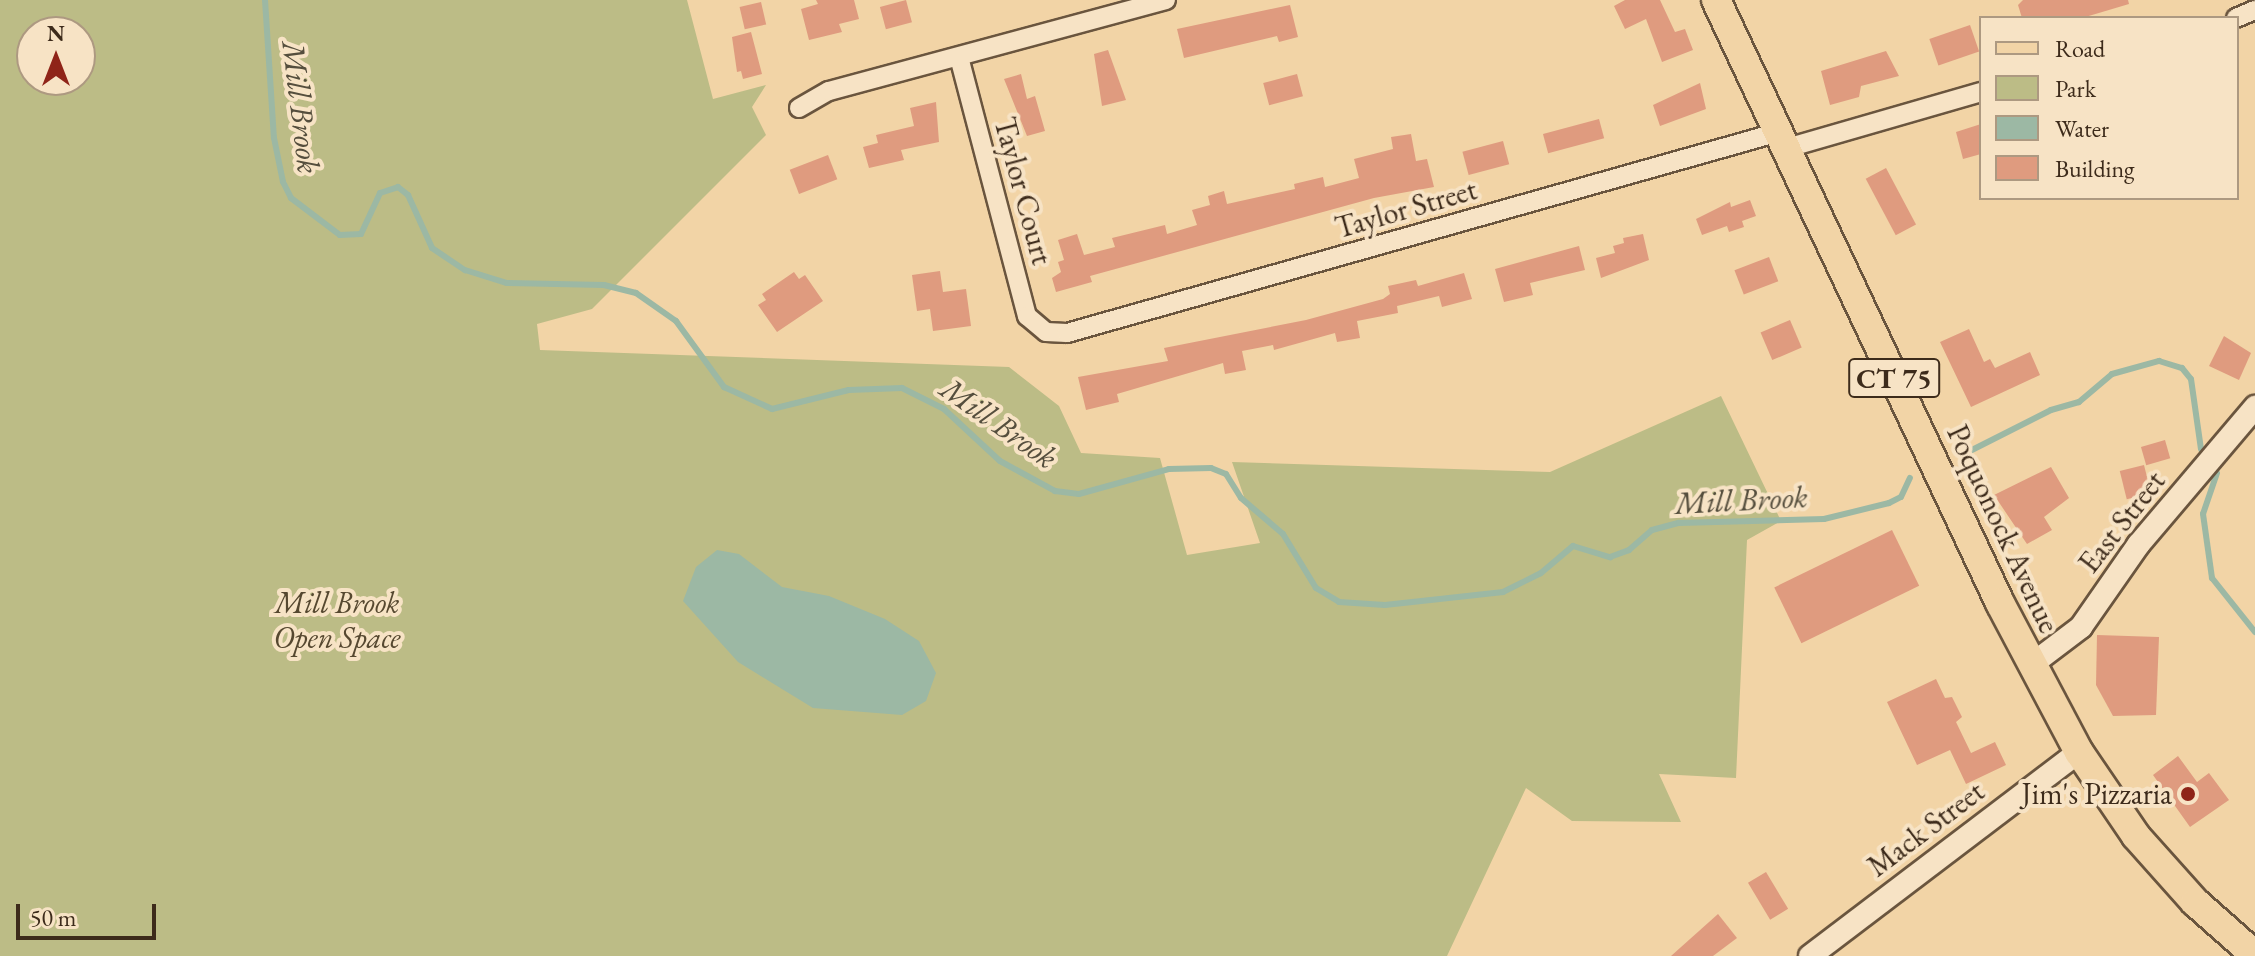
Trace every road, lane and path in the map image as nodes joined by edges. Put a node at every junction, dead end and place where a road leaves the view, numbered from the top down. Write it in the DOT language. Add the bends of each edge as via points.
graph roads {
  1 [pos="1166,0"];
  2 [pos="1716,0"];
  3 [pos="959,57"];
  4 [pos="1979,92"];
  5 [pos="799,108"];
  6 [pos="1783,140"];
  7 [pos="1046,332"];
  8 [pos="2255,407"];
  9 [pos="2031,665"];
  10 [pos="2079,752"];
  11 [pos="2255,955"];
  12 [pos="1810,956"];
  1 -- 3 [label="street"];
  2 -- 6 [label="main road, Poquonock Avenue / CT 75"];
  3 -- 5 [label="street" via="829,91"];
  3 -- 7 [label="street, Taylor Court" via="1027,316"];
  4 -- 6 [label="street, Taylor Street"];
  6 -- 7 [label="street, Taylor Street" via="1067,333"];
  6 -- 9 [label="main road, Poquonock Avenue / CT 75"];
  8 -- 9 [label="street, East Street" via="2139,544 2081,627"];
  9 -- 10 [label="main road, Poquonock Avenue / CT 75"];
  10 -- 11 [label="main road, Poquonock Avenue / CT 75" via="2136,836 2195,902"];
  10 -- 12 [label="street, Mack Street"];
}
